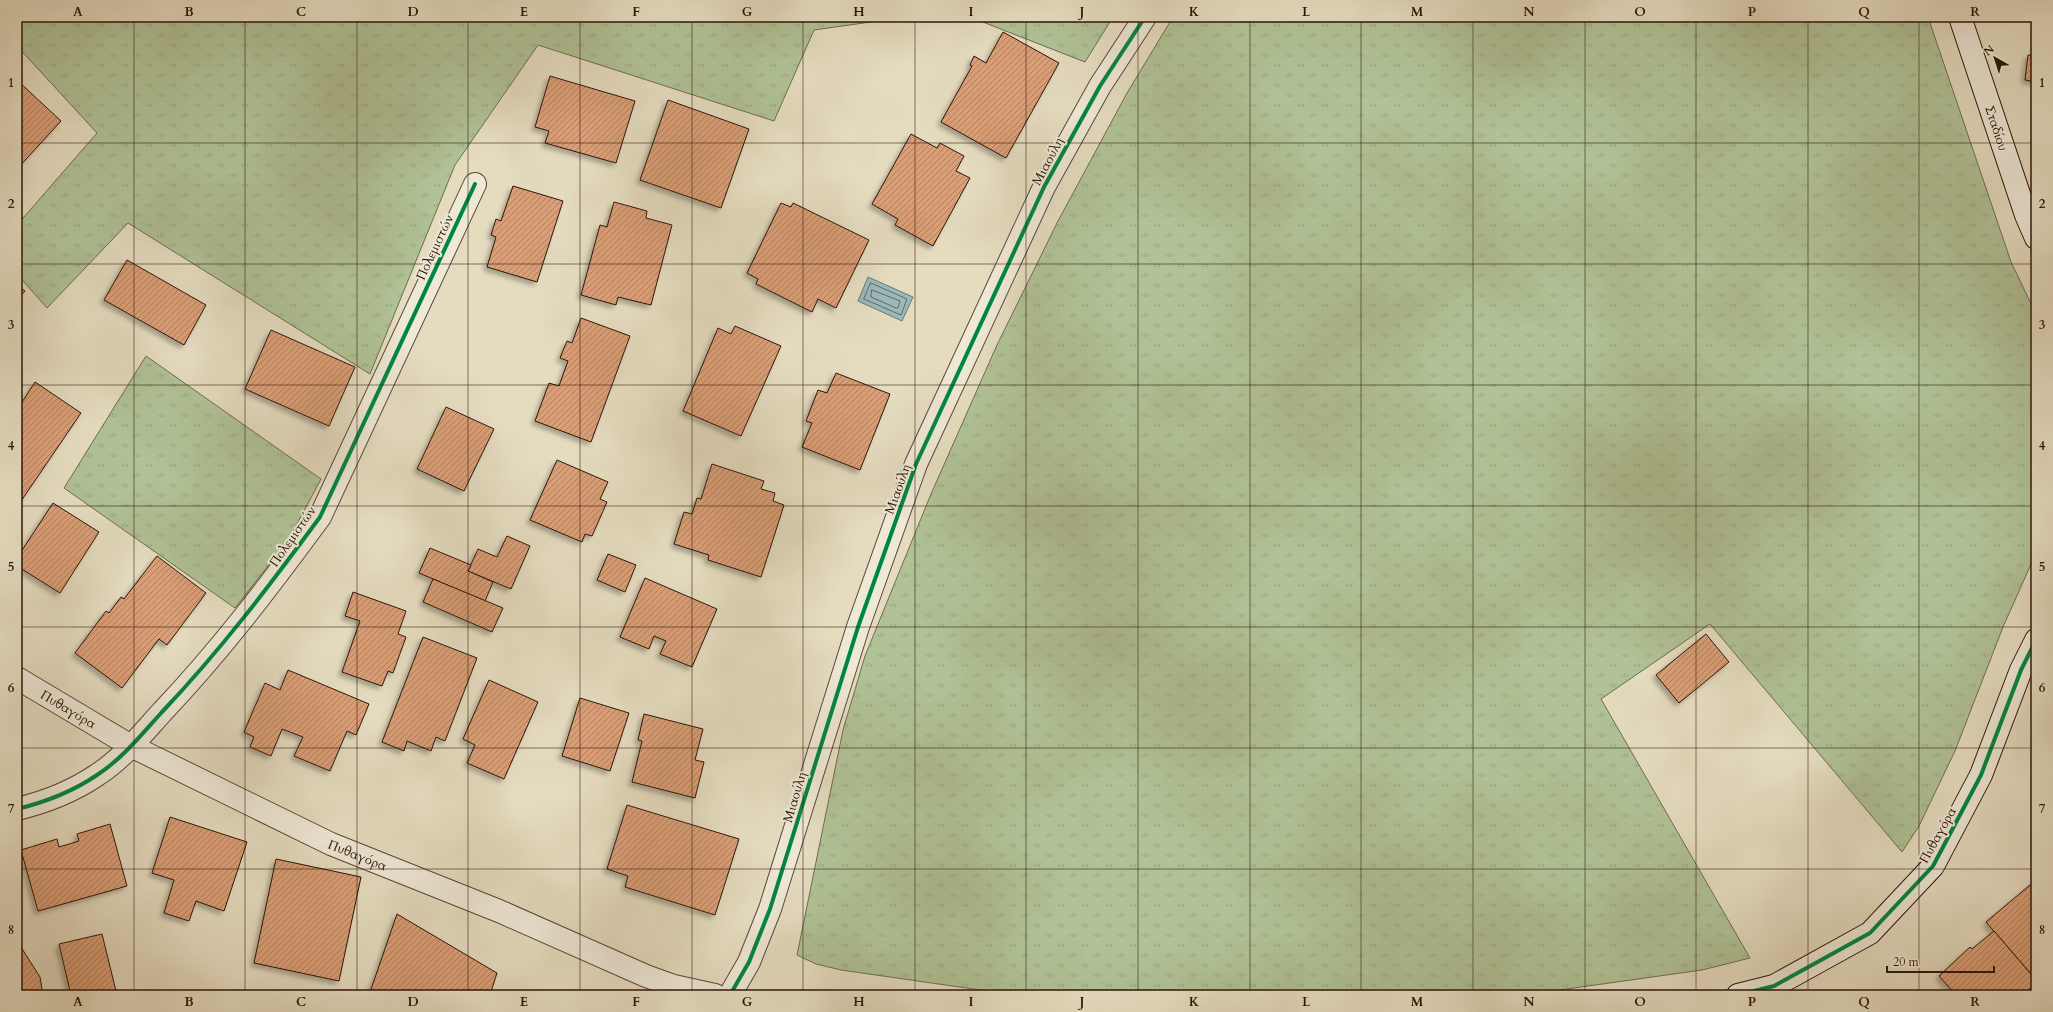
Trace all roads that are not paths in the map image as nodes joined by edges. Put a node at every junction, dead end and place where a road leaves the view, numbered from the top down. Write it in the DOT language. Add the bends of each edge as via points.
graph roads {
  1 [pos="1145,17"];
  2 [pos="1960,17"];
  3 [pos="475,184"];
  4 [pos="2036,238"];
  5 [pos="2036,640"];
  6 [pos="17,678"];
  7 [pos="132,746"];
  8 [pos="17,809"];
  9 [pos="1776,990"];
  10 [pos="715,995"];
  11 [pos="730,995"];
  12 [pos="1738,995"];
  1 -- 11 [label="street, Μιαούλη" via="1100,86 1044,187 916,464 858,627 770,910 749,962"];
  2 -- 4 [label="street, Σταδίου" via="2021,201"];
  3 -- 7 [label="street, Πολεμιστών" via="320,517 226,640"];
  5 -- 9 [label="street, Πυθαγόρα" via="2021,670 1981,775 1933,866 1870,933"];
  6 -- 7 [label="street, Πυθαγόρα"];
  7 -- 8 [label="street, Πολεμιστών" via="98,775 69,792 45,802"];
  7 -- 10 [label="street, Πυθαγόρα" via="331,844 499,911 646,976 681,988"];
  9 -- 12 [label="street, Πυθαγόρα"];
}
